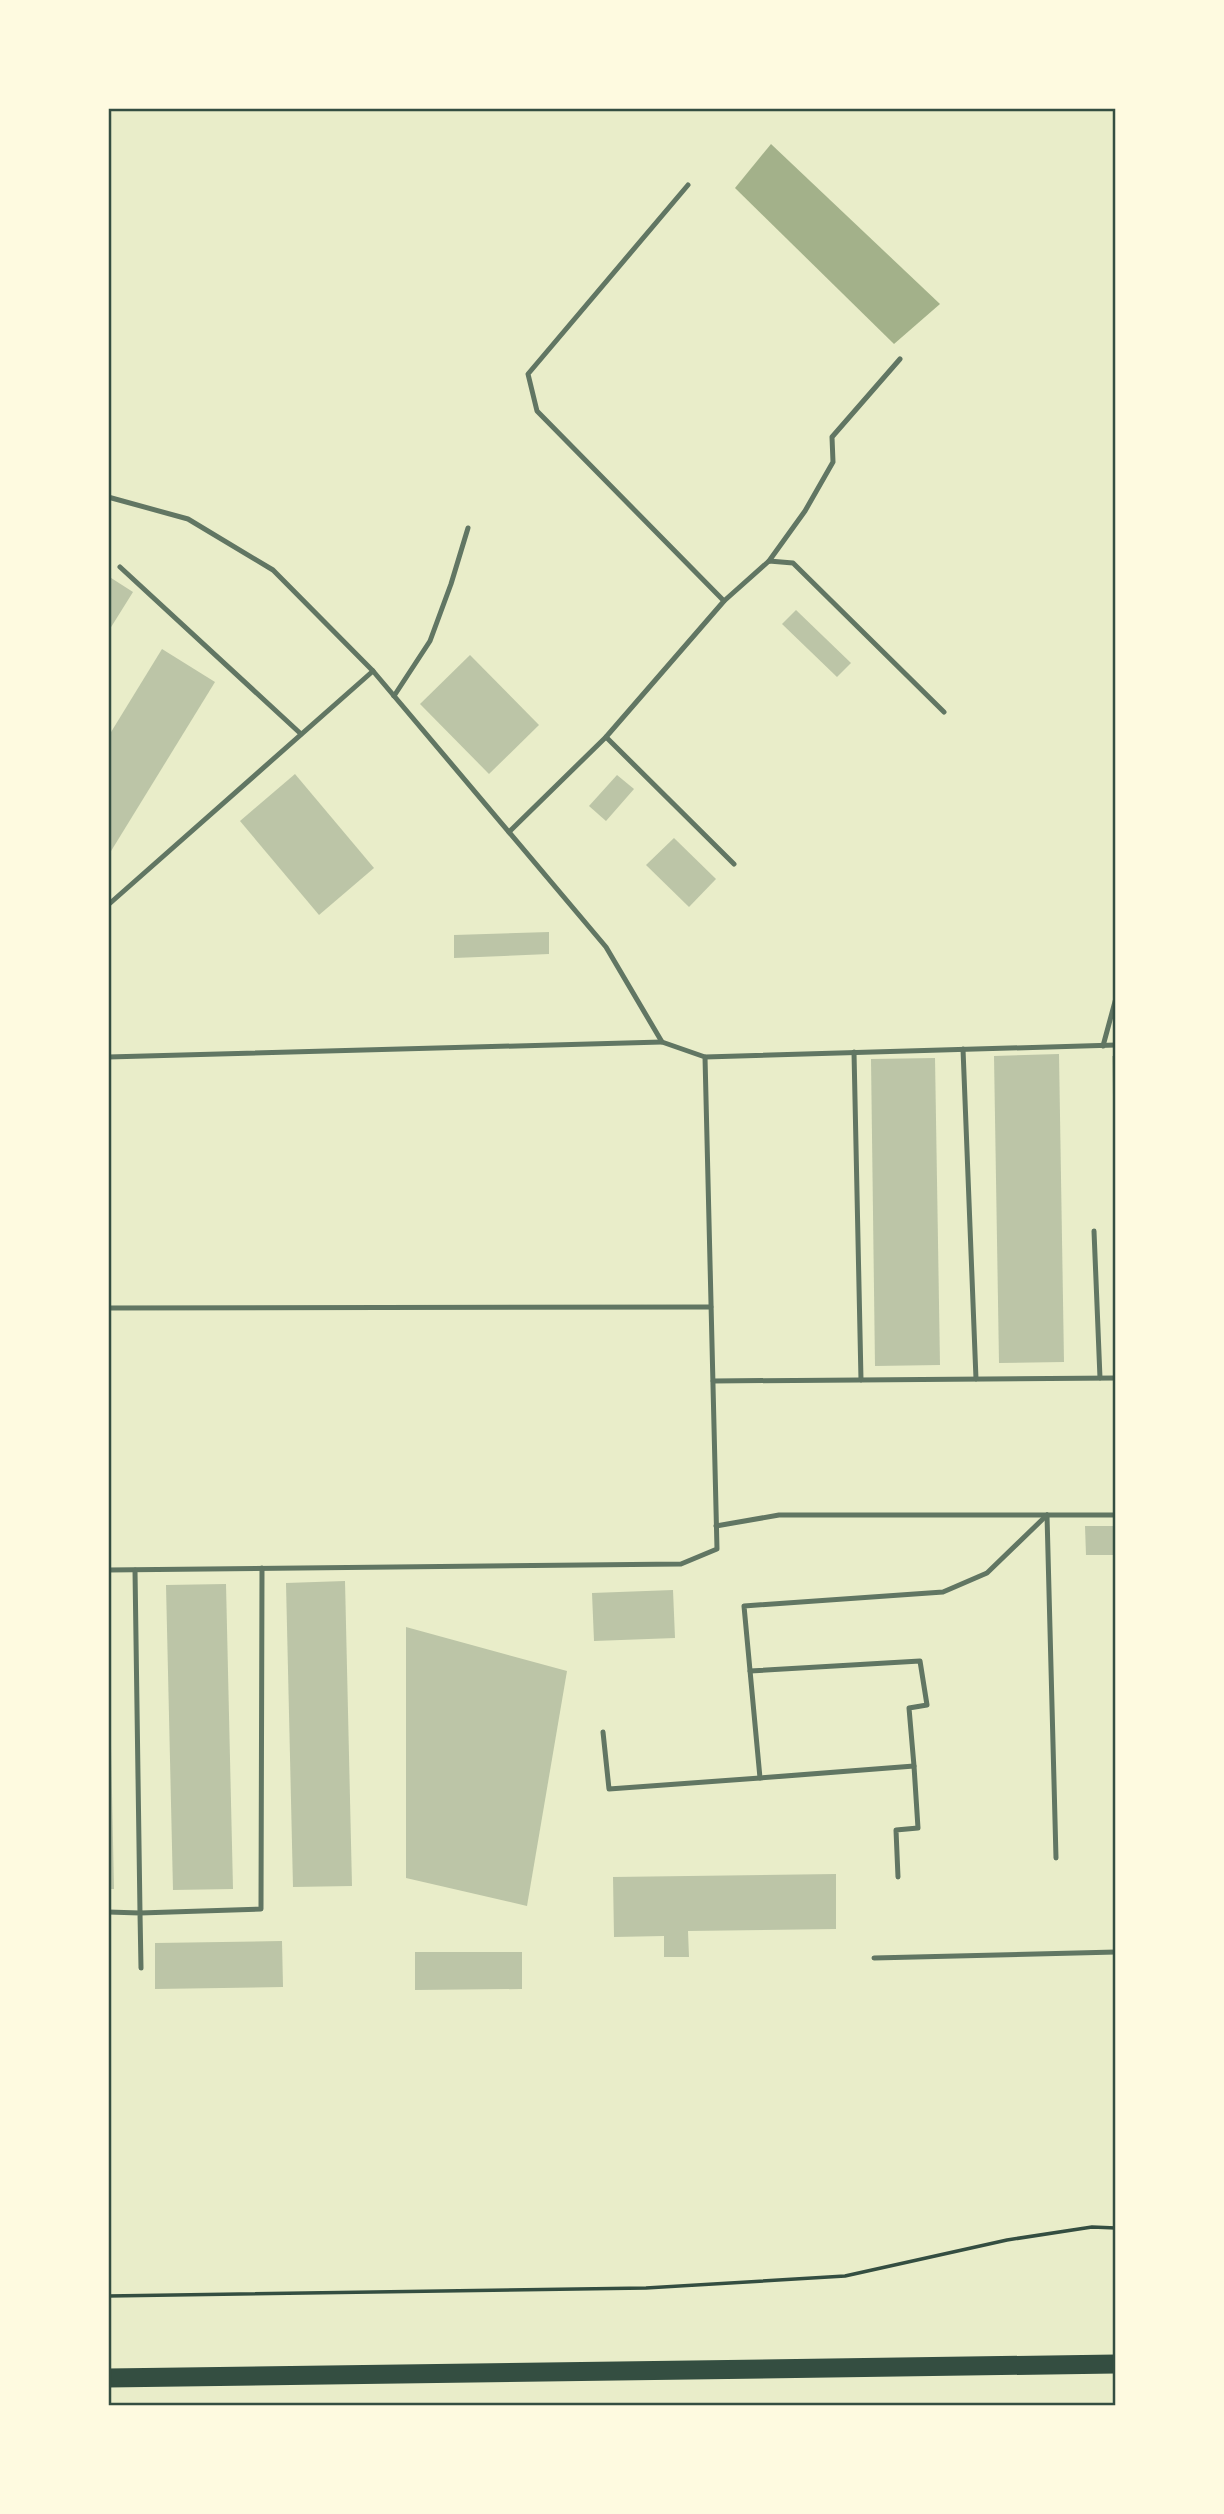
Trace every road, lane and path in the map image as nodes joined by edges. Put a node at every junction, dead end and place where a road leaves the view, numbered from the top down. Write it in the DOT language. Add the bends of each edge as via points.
graph roads {
  1 [pos="688,185"];
  2 [pos="900,359"];
  3 [pos="108,497"];
  4 [pos="468,528"];
  5 [pos="769,561"];
  6 [pos="120,567"];
  7 [pos="724,601"];
  8 [pos="373,671"];
  9 [pos="394,696"];
  10 [pos="944,712"];
  11 [pos="301,734"];
  12 [pos="606,737"];
  13 [pos="509,832"];
  14 [pos="734,864"];
  15 [pos="108,905"];
  16 [pos="1115,998"];
  17 [pos="662,1042"];
  18 [pos="1115,1045"];
  19 [pos="1102,1046"];
  20 [pos="963,1049"];
  21 [pos="854,1052"];
  22 [pos="108,1057"];
  23 [pos="705,1057"];
  24 [pos="1094,1231"];
  25 [pos="711,1307"];
  26 [pos="108,1308"];
  27 [pos="1100,1378"];
  28 [pos="1115,1378"];
  29 [pos="976,1379"];
  30 [pos="861,1380"];
  31 [pos="713,1381"];
  32 [pos="1047,1516"];
  33 [pos="1115,1516"];
  34 [pos="716,1526"];
  35 [pos="262,1568"];
  36 [pos="108,1570"];
  37 [pos="135,1570"];
  38 [pos="750,1671"];
  39 [pos="603,1732"];
  40 [pos="914,1766"];
  41 [pos="760,1778"];
  42 [pos="1056,1858"];
  43 [pos="898,1877"];
  44 [pos="108,1912"];
  45 [pos="140,1913"];
  46 [pos="1115,1952"];
  47 [pos="874,1958"];
  48 [pos="141,1968"];
  49 [pos="1115,2228"];
  50 [pos="108,2296"];
  51 [pos="1115,2364"];
  52 [pos="108,2378"];
  1 -- 7 [label="lane" via="528,374 537,411"];
  2 -- 5 [label="lane" via="832,437 834,462"];
  3 -- 8 [label="lane" via="188,519 273,570"];
  4 -- 9 [label="lane" via="430,640"];
  5 -- 7 [label="lane"];
  5 -- 10 [label="lane" via="793,563"];
  6 -- 11 [label="lane"];
  7 -- 12 [label="lane"];
  8 -- 9 [label="lane"];
  8 -- 11 [label="lane"];
  9 -- 13 [label="lane"];
  11 -- 15 [label="lane"];
  12 -- 13 [label="lane"];
  12 -- 14 [label="lane"];
  13 -- 17 [label="lane" via="606,947"];
  16 -- 19 [label="lane"];
  17 -- 22 [label="lane"];
  17 -- 23 [label="lane"];
  18 -- 19 [label="lane"];
  19 -- 20 [label="lane"];
  20 -- 21 [label="lane"];
  20 -- 29 [label="lane"];
  21 -- 23 [label="lane"];
  21 -- 30 [label="lane"];
  23 -- 25 [label="lane"];
  24 -- 27 [label="lane"];
  25 -- 26 [label="lane"];
  25 -- 31 [label="lane"];
  27 -- 28 [label="lane"];
  27 -- 29 [label="lane"];
  29 -- 30 [label="lane"];
  30 -- 31 [label="lane"];
  31 -- 34 [label="lane"];
  32 -- 33 [label="lane"];
  32 -- 34 [label="lane" via="779,1515"];
  32 -- 38 [label="lane" via="987,1573 943,1592 744,1606"];
  32 -- 42 [label="lane"];
  34 -- 35 [label="lane" via="717,1549 681,1564"];
  35 -- 37 [label="lane"];
  35 -- 45 [label="lane" via="261,1909"];
  36 -- 37 [label="lane"];
  37 -- 45 [label="lane"];
  38 -- 40 [label="lane" via="920,1661 927,1705 909,1708"];
  38 -- 41 [label="lane"];
  39 -- 41 [label="lane" via="609,1789"];
  40 -- 41 [label="lane"];
  40 -- 43 [label="lane" via="918,1828 896,1830"];
  44 -- 45 [label="lane"];
  45 -- 48 [label="lane"];
  46 -- 47 [label="lane"];
  49 -- 50 [label="path" via="1092,2227 1007,2240 845,2276 646,2288"];
  51 -- 52 [label="highway"];
}
